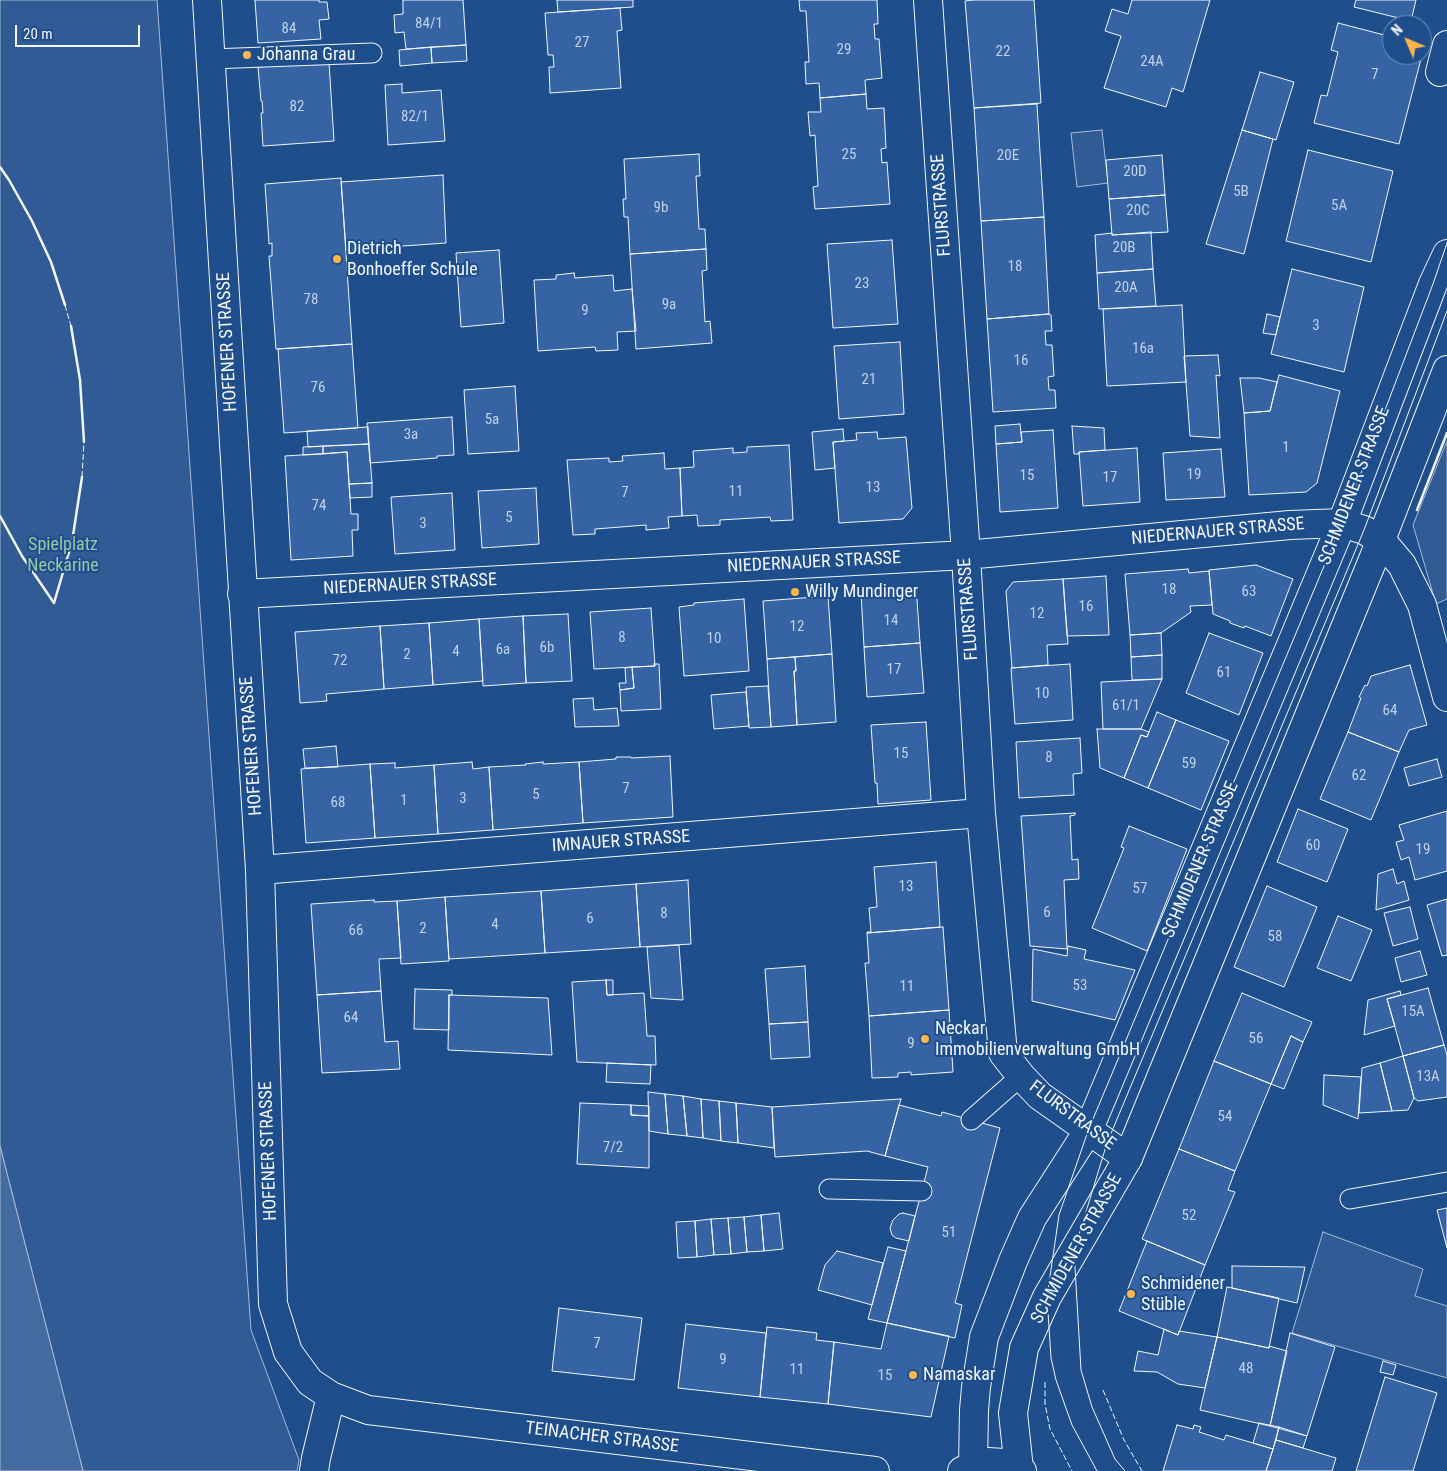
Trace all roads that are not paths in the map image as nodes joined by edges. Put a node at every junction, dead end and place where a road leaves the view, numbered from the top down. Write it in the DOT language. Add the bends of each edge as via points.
graph roads {
  1 [pos="207,0"];
  2 [pos="928,0"];
  3 [pos="1447,45"];
  4 [pos="372,53"];
  5 [pos="211,59"];
  6 [pos="1440,72"];
  7 [pos="1447,254"];
  8 [pos="1447,370"];
  9 [pos="1342,523"];
  10 [pos="1381,540"];
  11 [pos="966,555"];
  12 [pos="242,594"];
  13 [pos="1447,697"];
  14 [pos="981,813"];
  15 [pos="260,870"];
  16 [pos="1021,1076"];
  17 [pos="972,1120"];
  18 [pos="1088,1131"];
  19 [pos="1128,1158"];
  20 [pos="1447,1182"];
  21 [pos="829,1189"];
  22 [pos="922,1191"];
  23 [pos="1350,1199"];
  24 [pos="331,1396"];
  25 [pos="967,1468"];
  26 [pos="1020,1470"];
  27 [pos="314,1471"];
  28 [pos="875,1471"];
  1 -- 5 [label="street, HOFENER STRASSE"];
  2 -- 11 [label="street, FLURSTRASSE"];
  3 -- 6 [label="street"];
  4 -- 5 [label="lane"];
  5 -- 12 [label="street, HOFENER STRASSE"];
  7 -- 9 [label="street, SCHMIDENER STRASSE"];
  8 -- 10 [label="street, SCHMIDENER STRASSE"];
  9 -- 10 [label="street, NIEDERNAUER STRASSE"];
  9 -- 11 [label="street, NIEDERNAUER STRASSE"];
  9 -- 18 [label="street, SCHMIDENER STRASSE"];
  10 -- 13 [label="street" via="1402,565 1422,605"];
  10 -- 19 [label="street, SCHMIDENER STRASSE"];
  11 -- 12 [label="street, NIEDERNAUER STRASSE"];
  11 -- 14 [label="street, FLURSTRASSE"];
  12 -- 15 [label="street, HOFENER STRASSE"];
  14 -- 15 [label="street, IMNAUER STRASSE"];
  14 -- 16 [label="street, FLURSTRASSE" via="1003,1053"];
  15 -- 24 [label="street, HOFENER STRASSE" via="274,1304 288,1352 310,1382"];
  16 -- 17 [label="lane"];
  16 -- 18 [label="street, FLURSTRASSE" via="1040,1096"];
  18 -- 19 [label="street, FLURSTRASSE"];
  18 -- 25 [label="street, SCHMIDENER STRASSE" via="1032,1218 984,1337"];
  19 -- 26 [label="street, SCHMIDENER STRASSE" via="1047,1296 1024,1348 1013,1413"];
  20 -- 23 [label="lane"];
  21 -- 22 [label="lane"];
  24 -- 27 [label="street"];
  24 -- 28 [label="street, TEINACHER STRASSE" via="368,1410"];
  25 -- 26 [label="street, SCHMIDENER STRASSE" via="988,1462 1004,1463"];
}
